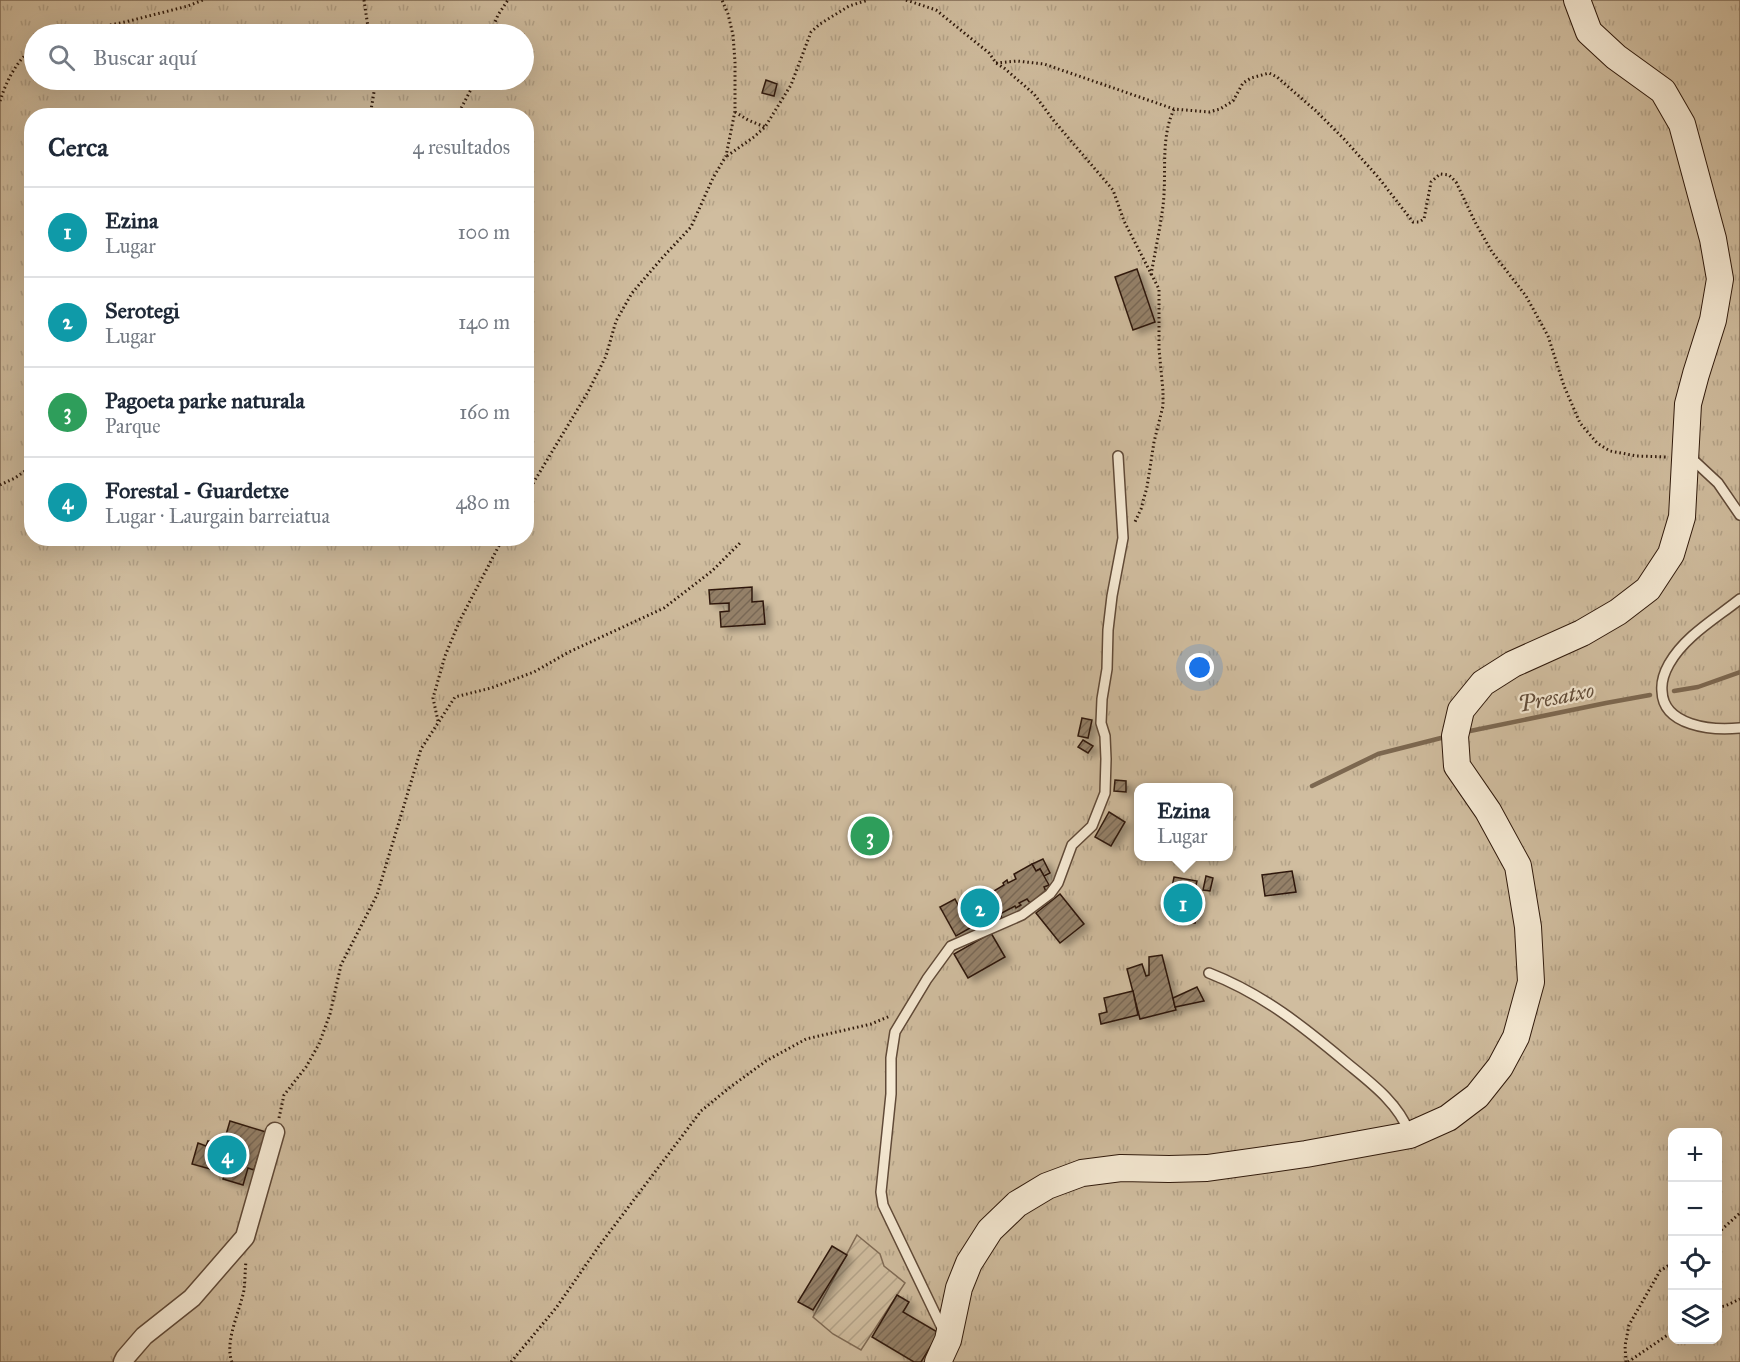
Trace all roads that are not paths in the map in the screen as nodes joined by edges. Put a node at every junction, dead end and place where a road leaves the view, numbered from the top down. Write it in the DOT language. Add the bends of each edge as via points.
graph roads {
  1 [pos="1577,0"];
  2 [pos="1685,453"];
  3 [pos="1118,456"];
  4 [pos="1740,515"];
  5 [pos="1740,599"];
  6 [pos="1740,728"];
  7 [pos="1209,974"];
  8 [pos="275,1132"];
  9 [pos="1410,1135"];
  10 [pos="943,1351"];
  11 [pos="123,1362"];
  1 -- 2 [label="main road" via="1589,32 1663,92 1682,123 1713,239 1720,279 1713,320 1688,404"];
  2 -- 4 [label="lane" via="1718,483"];
  2 -- 9 [label="main road" via="1682,517 1671,554 1648,589 1582,633 1513,664 1483,683 1461,710 1455,736 1457,766 1488,811 1518,866 1528,927 1531,982 1516,1037 1500,1067 1477,1096 1448,1118"];
  3 -- 10 [label="lane" via="1123,538 1112,596 1102,699 1105,793 1092,826 1072,845 1059,883 1050,894 1022,915 951,946 895,1032 881,1192"];
  5 -- 6 [label="lane" via="1685,644 1664,673 1662,687 1667,709 1678,718 1712,728"];
  7 -- 9 [label="lane" via="1234,983 1300,1023 1396,1108"];
  8 -- 11 [label="street" via="245,1237 192,1298 144,1336"];
  9 -- 10 [label="main road" via="1207,1168 1121,1168 1082,1173 1047,1186 1017,1204 990,1230 969,1263"];
}
